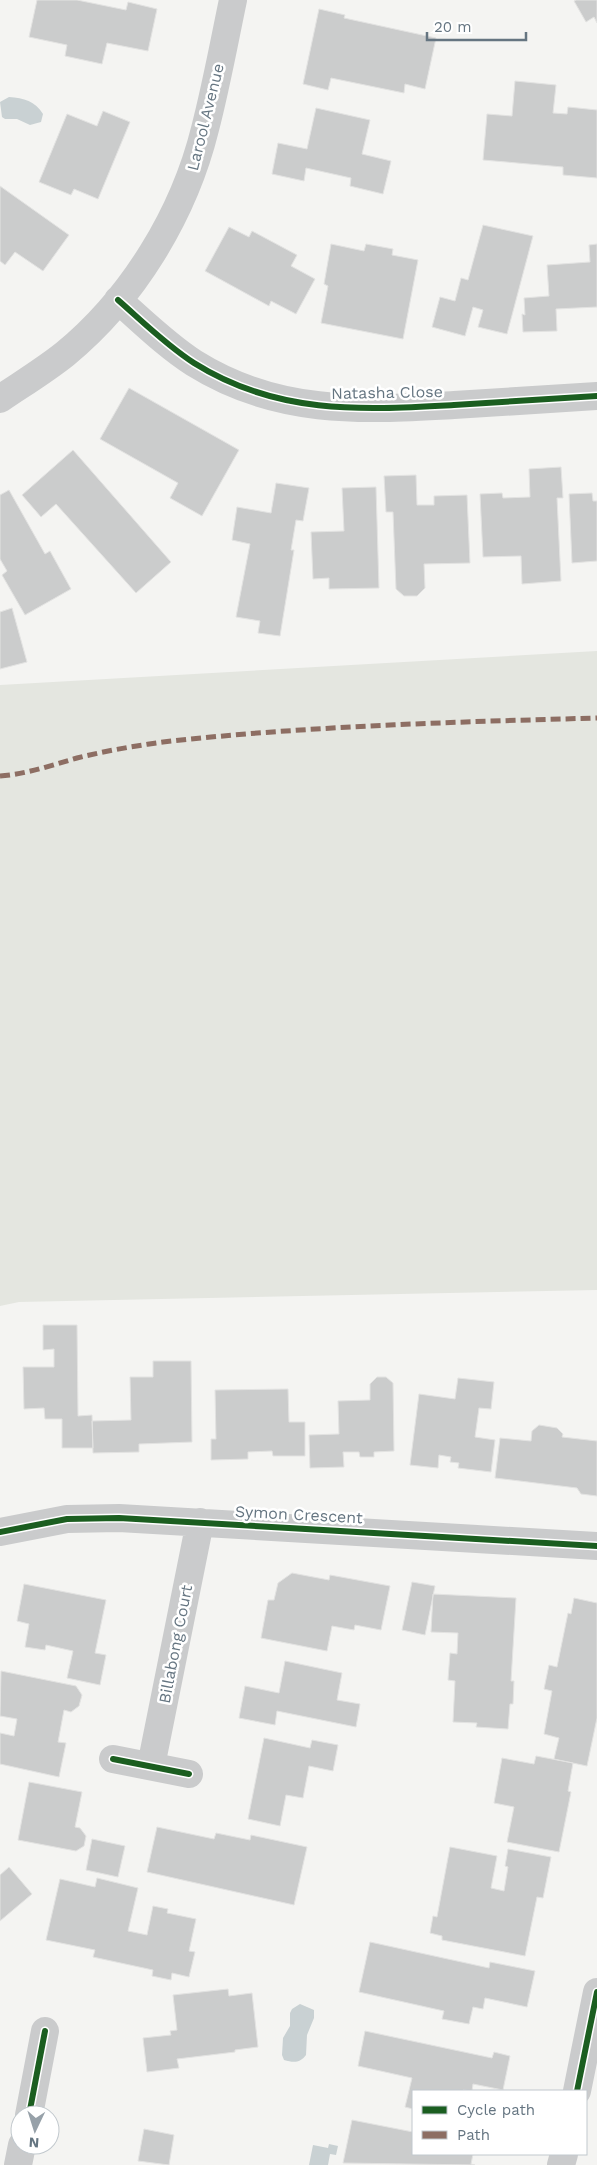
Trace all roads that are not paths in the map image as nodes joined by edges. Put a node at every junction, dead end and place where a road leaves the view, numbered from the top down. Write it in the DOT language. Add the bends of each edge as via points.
graph roads {
  1 [pos="233,0"];
  2 [pos="118,300"];
  3 [pos="597,396"];
  4 [pos="0,399"];
  5 [pos="200,1522"];
  6 [pos="0,1532"];
  7 [pos="597,1546"];
  8 [pos="113,1759"];
  9 [pos="151,1766"];
  10 [pos="189,1774"];
  11 [pos="597,1992"];
  12 [pos="45,2031"];
  13 [pos="576,2090"];
  14 [pos="30,2105"];
  1 -- 2 [label="street, Larool Avenue" via="194,168 164,232"];
  2 -- 3 [label="street, Natasha Close" via="194,363 249,389 304,404 332,408 389,408"];
  2 -- 4 [label="street, Larool Avenue" via="65,354"];
  5 -- 6 [label="street, Symon Crescent" via="90,1518 44,1522"];
  5 -- 7 [label="street, Symon Crescent"];
  5 -- 9 [label="street, Billabong Court"];
  8 -- 9 [label="street"];
  9 -- 10 [label="street"];
  11 -- 13 [label="street"];
  12 -- 14 [label="street"];
}
